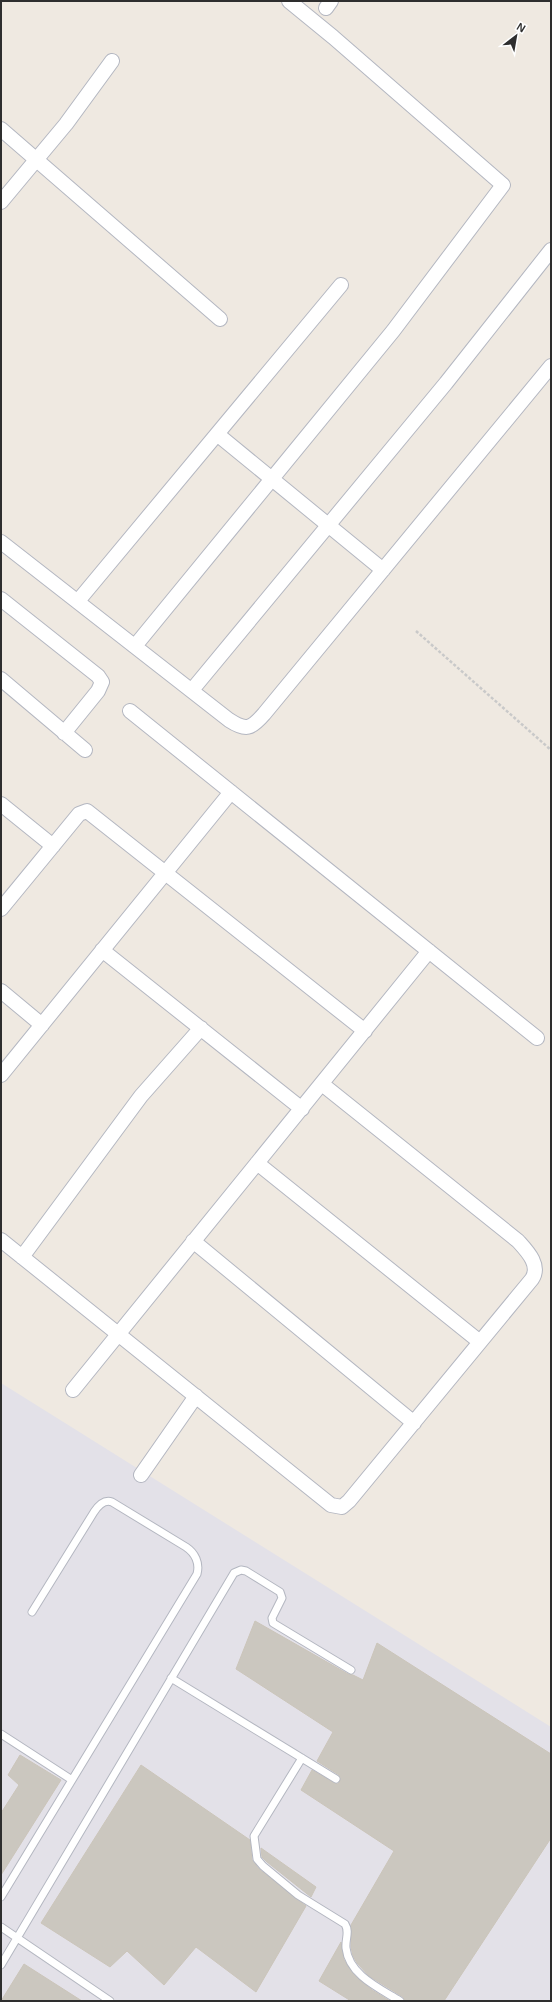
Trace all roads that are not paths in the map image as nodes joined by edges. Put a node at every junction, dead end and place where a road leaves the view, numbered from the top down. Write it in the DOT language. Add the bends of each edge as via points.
graph roads {
  1 [pos="289,1"];
  2 [pos="112,61"];
  3 [pos="1,128"];
  4 [pos="37,159"];
  5 [pos="1,202"];
  6 [pos="551,250"];
  7 [pos="341,284"];
  8 [pos="220,319"];
  9 [pos="551,366"];
  10 [pos="217,434"];
  11 [pos="272,479"];
  12 [pos="328,525"];
  13 [pos="1,542"];
  14 [pos="383,570"];
  15 [pos="1,599"];
  16 [pos="78,601"];
  17 [pos="135,646"];
  18 [pos="1,679"];
  19 [pos="192,690"];
  20 [pos="130,711"];
  21 [pos="64,733"];
  22 [pos="85,750"];
  23 [pos="231,792"];
  24 [pos="1,804"];
  25 [pos="53,846"];
  26 [pos="165,872"];
  27 [pos="1,909"];
  28 [pos="102,950"];
  29 [pos="428,951"];
  30 [pos="1,991"];
  31 [pos="42,1024"];
  32 [pos="201,1028"];
  33 [pos="365,1031"];
  34 [pos="536,1038"];
  35 [pos="1,1075"];
  36 [pos="322,1084"];
  37 [pos="302,1109"];
  38 [pos="257,1164"];
  39 [pos="1,1240"];
  40 [pos="193,1241"];
  41 [pos="22,1256"];
  42 [pos="118,1333"];
  43 [pos="480,1342"];
  44 [pos="73,1390"];
  45 [pos="196,1396"];
  46 [pos="414,1423"];
  47 [pos="141,1476"];
  48 [pos="32,1612"];
  49 [pos="351,1670"];
  50 [pos="171,1678"];
  51 [pos="1,1734"];
  52 [pos="302,1758"];
  53 [pos="336,1779"];
  54 [pos="72,1780"];
  55 [pos="1,1897"];
  56 [pos="1,1927"];
  57 [pos="18,1937"];
  58 [pos="1,1965"];
  59 [pos="110,2001"];
  60 [pos="400,2001"];
  1 -- 11 [label="street" via="503,185 393,331"];
  2 -- 4 [label="street"];
  3 -- 4 [label="street"];
  4 -- 5 [label="street"];
  4 -- 8 [label="street"];
  6 -- 12 [label="street" via="446,383"];
  7 -- 10 [label="street"];
  9 -- 14 [label="street"];
  10 -- 11 [label="street"];
  10 -- 16 [label="street"];
  11 -- 12 [label="street"];
  11 -- 17 [label="street"];
  12 -- 14 [label="street"];
  12 -- 19 [label="street"];
  13 -- 16 [label="street"];
  14 -- 19 [label="street" via="253,725 245,728 238,726"];
  15 -- 21 [label="street" via="98,676 102,682 98,691"];
  16 -- 17 [label="street"];
  17 -- 19 [label="street"];
  18 -- 21 [label="street"];
  20 -- 23 [label="street"];
  21 -- 22 [label="street"];
  23 -- 26 [label="street"];
  23 -- 29 [label="street"];
  24 -- 25 [label="street"];
  25 -- 26 [label="street" via="80,814 87,810"];
  25 -- 27 [label="street"];
  26 -- 28 [label="street"];
  26 -- 33 [label="street"];
  28 -- 31 [label="street"];
  28 -- 32 [label="street"];
  29 -- 33 [label="street"];
  29 -- 34 [label="street"];
  30 -- 31 [label="street"];
  31 -- 35 [label="street"];
  32 -- 37 [label="street"];
  32 -- 41 [label="street" via="141,1096"];
  33 -- 36 [label="street"];
  36 -- 37 [label="street"];
  36 -- 43 [label="street" via="510,1235 527,1252 534,1264 535,1275"];
  37 -- 38 [label="street"];
  38 -- 40 [label="street"];
  38 -- 43 [label="street"];
  39 -- 41 [label="street"];
  40 -- 42 [label="street"];
  40 -- 46 [label="street"];
  41 -- 42 [label="street"];
  42 -- 44 [label="street"];
  42 -- 45 [label="street"];
  43 -- 46 [label="street"];
  45 -- 46 [label="street" via="331,1505 338,1507 350,1501"];
  45 -- 47 [label="street"];
  48 -- 54 [label="lane" via="94,1512 106,1501 112,1502 186,1547 196,1558 197,1574"];
  49 -- 50 [label="lane" via="273,1623 272,1618 281,1601 280,1592 241,1570 233,1574"];
  50 -- 52 [label="lane"];
  50 -- 57 [label="lane"];
  51 -- 54 [label="lane"];
  52 -- 53 [label="lane"];
  52 -- 60 [label="lane" via="254,1836 257,1859 298,1895 345,1924 348,1931 346,1947 352,1966 367,1980"];
  54 -- 55 [label="lane"];
  56 -- 57 [label="lane"];
  57 -- 58 [label="lane"];
  57 -- 59 [label="lane"];
}
